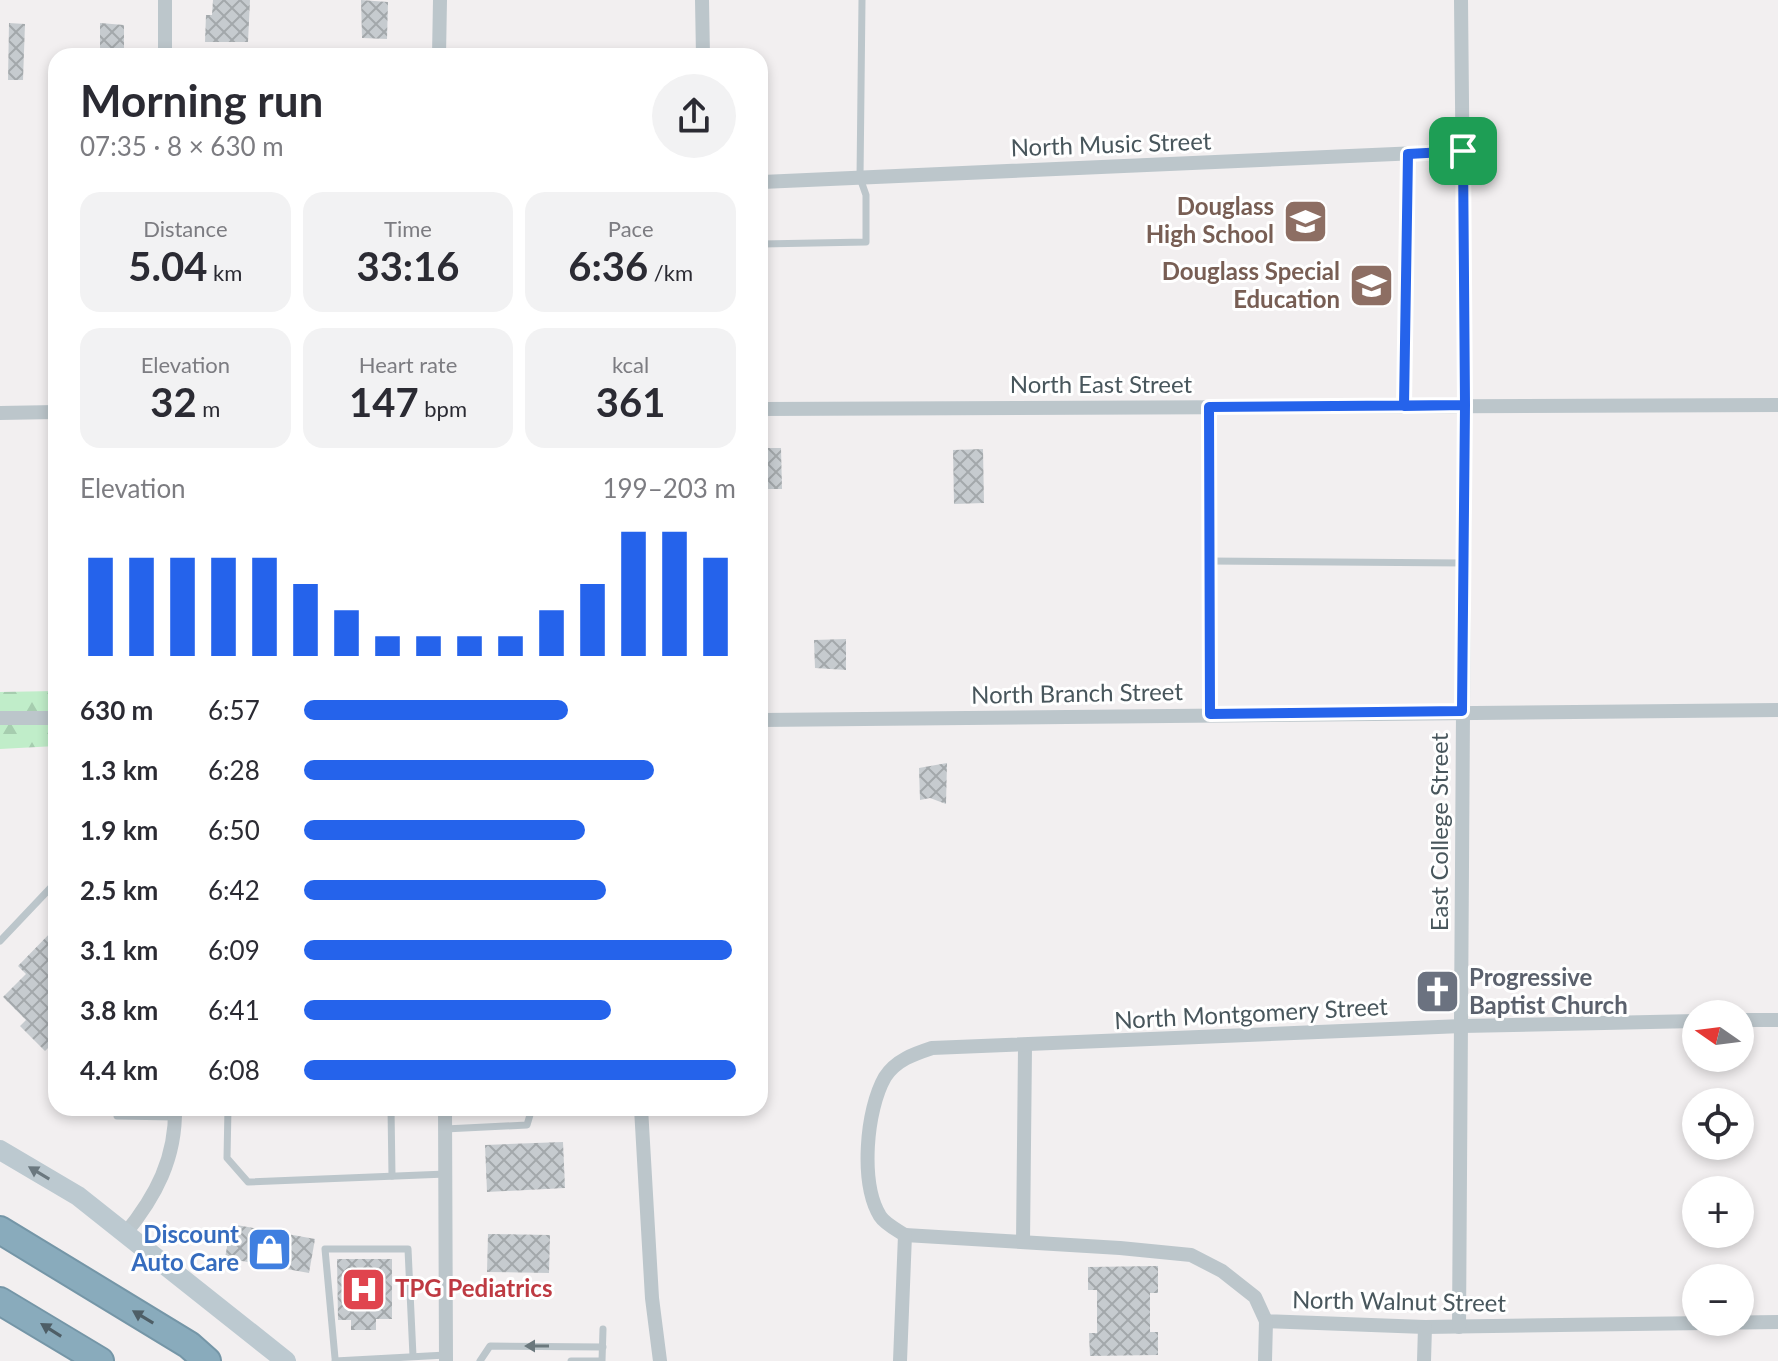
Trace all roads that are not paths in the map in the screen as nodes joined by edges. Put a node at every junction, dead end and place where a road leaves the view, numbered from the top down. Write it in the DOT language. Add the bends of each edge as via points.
graph roads {
  1 [pos="165,0"];
  2 [pos="440,0"];
  3 [pos="702,0"];
  4 [pos="862,0"];
  5 [pos="1461,0"];
  6 [pos="165,48"];
  7 [pos="439,48"];
  8 [pos="703,48"];
  9 [pos="1463,151"];
  10 [pos="1408,154"];
  11 [pos="860,178"];
  12 [pos="768,182"];
  13 [pos="768,244"];
  14 [pos="1465,405"];
  15 [pos="1778,405"];
  16 [pos="1404,406"];
  17 [pos="1209,407"];
  18 [pos="768,409"];
  19 [pos="48,412"];
  20 [pos="0,413"];
  21 [pos="1209,561"];
  22 [pos="1464,563"];
  23 [pos="1778,710"];
  24 [pos="1462,711"];
  25 [pos="1210,714"];
  26 [pos="0,718"];
  27 [pos="48,718"];
  28 [pos="768,720"];
  29 [pos="48,890"];
  30 [pos="0,941"];
  31 [pos="1754,1020"];
  32 [pos="1778,1020"];
  33 [pos="1682,1021"];
  34 [pos="1462,1026"];
  35 [pos="1025,1047"];
  36 [pos="175,1116"];
  37 [pos="228,1116"];
  38 [pos="391,1116"];
  39 [pos="445,1116"];
  40 [pos="530,1116"];
  41 [pos="641,1116"];
  42 [pos="445,1129"];
  43 [pos="0,1150"];
  44 [pos="446,1174"];
  45 [pos="392,1176"];
  46 [pos="0,1230"];
  47 [pos="125,1234"];
  48 [pos="905,1235"];
  49 [pos="1023,1242"];
  50 [pos="0,1301"];
  51 [pos="1266,1321"];
  52 [pos="1778,1322"];
  53 [pos="1425,1327"];
  54 [pos="1459,1327"];
  55 [pos="603,1329"];
  56 [pos="603,1347"];
  57 [pos="413,1356"];
  58 [pos="446,1358"];
  59 [pos="335,1360"];
  60 [pos="100,1361"];
  61 [pos="207,1361"];
  62 [pos="286,1361"];
  63 [pos="480,1361"];
  64 [pos="571,1361"];
  65 [pos="602,1361"];
  66 [pos="660,1361"];
  67 [pos="900,1361"];
  68 [pos="1265,1361"];
  69 [pos="1424,1361"];
  1 -- 6 [label="street"];
  2 -- 7 [label="street"];
  3 -- 8 [label="street"];
  4 -- 11 [label="lane"];
  5 -- 9 [label="street, East College Street"];
  9 -- 10 [label="street, North Music Street"];
  9 -- 14 [label="street, East College Street"];
  10 -- 11 [label="street, North Music Street"];
  10 -- 16 [label="lane"];
  11 -- 12 [label="street, North Music Street"];
  11 -- 13 [label="lane" via="866,195 866,242"];
  14 -- 15 [label="street, North East Street"];
  14 -- 16 [label="street, North East Street"];
  14 -- 22 [label="street, East College Street"];
  16 -- 17 [label="street, North East Street"];
  17 -- 18 [label="street, North East Street"];
  17 -- 21 [label="lane"];
  19 -- 20 [label="street"];
  21 -- 22 [label="lane"];
  21 -- 25 [label="lane"];
  22 -- 24 [label="street, East College Street"];
  23 -- 24 [label="street, North Branch Street"];
  24 -- 25 [label="street, North Branch Street"];
  24 -- 34 [label="street, East College Street"];
  25 -- 28 [label="street, North Branch Street"];
  26 -- 27 [label="street"];
  29 -- 30 [label="lane"];
  31 -- 32 [label="street"];
  33 -- 34 [label="street, North Montgomery Street"];
  34 -- 35 [label="street, North Montgomery Street"];
  34 -- 54 [label="street, East College Street"];
  35 -- 48 [label="street, North Montgomery Street" via="932,1048 905,1057 886,1075 868,1137 870,1193 881,1219"];
  35 -- 49 [label="street"];
  36 -- 47 [label="street" via="162,1179"];
  37 -- 45 [label="lane" via="227,1158 248,1182"];
  38 -- 45 [label="lane"];
  39 -- 42 [label="street"];
  40 -- 42 [label="lane" via="527,1125"];
  41 -- 66 [label="street"];
  42 -- 44 [label="street"];
  47 -- 43 [label="main road, one-way" via="78,1196"];
  44 -- 45 [label="lane"];
  44 -- 58 [label="street"];
  61 -- 46 [label="highway, one-way"];
  47 -- 62 [label="main road"];
  48 -- 49 [label="street, North Walnut Street"];
  48 -- 67 [label="street"];
  49 -- 51 [label="street, North Walnut Street" via="1191,1255 1255,1297"];
  60 -- 50 [label="highway, one-way"];
  51 -- 53 [label="street, North Walnut Street"];
  51 -- 68 [label="street"];
  52 -- 54 [label="street, North Walnut Street"];
  53 -- 54 [label="street, North Walnut Street"];
  53 -- 69 [label="street"];
  55 -- 56 [label="lane"];
  56 -- 63 [label="lane, one-way" via="490,1346"];
  56 -- 65 [label="lane"];
  57 -- 58 [label="lane"];
  57 -- 59 [label="lane"];
  57 -- 59 [label="lane" via="408,1249 325,1249"];
  64 -- 65 [label="lane"];
}
